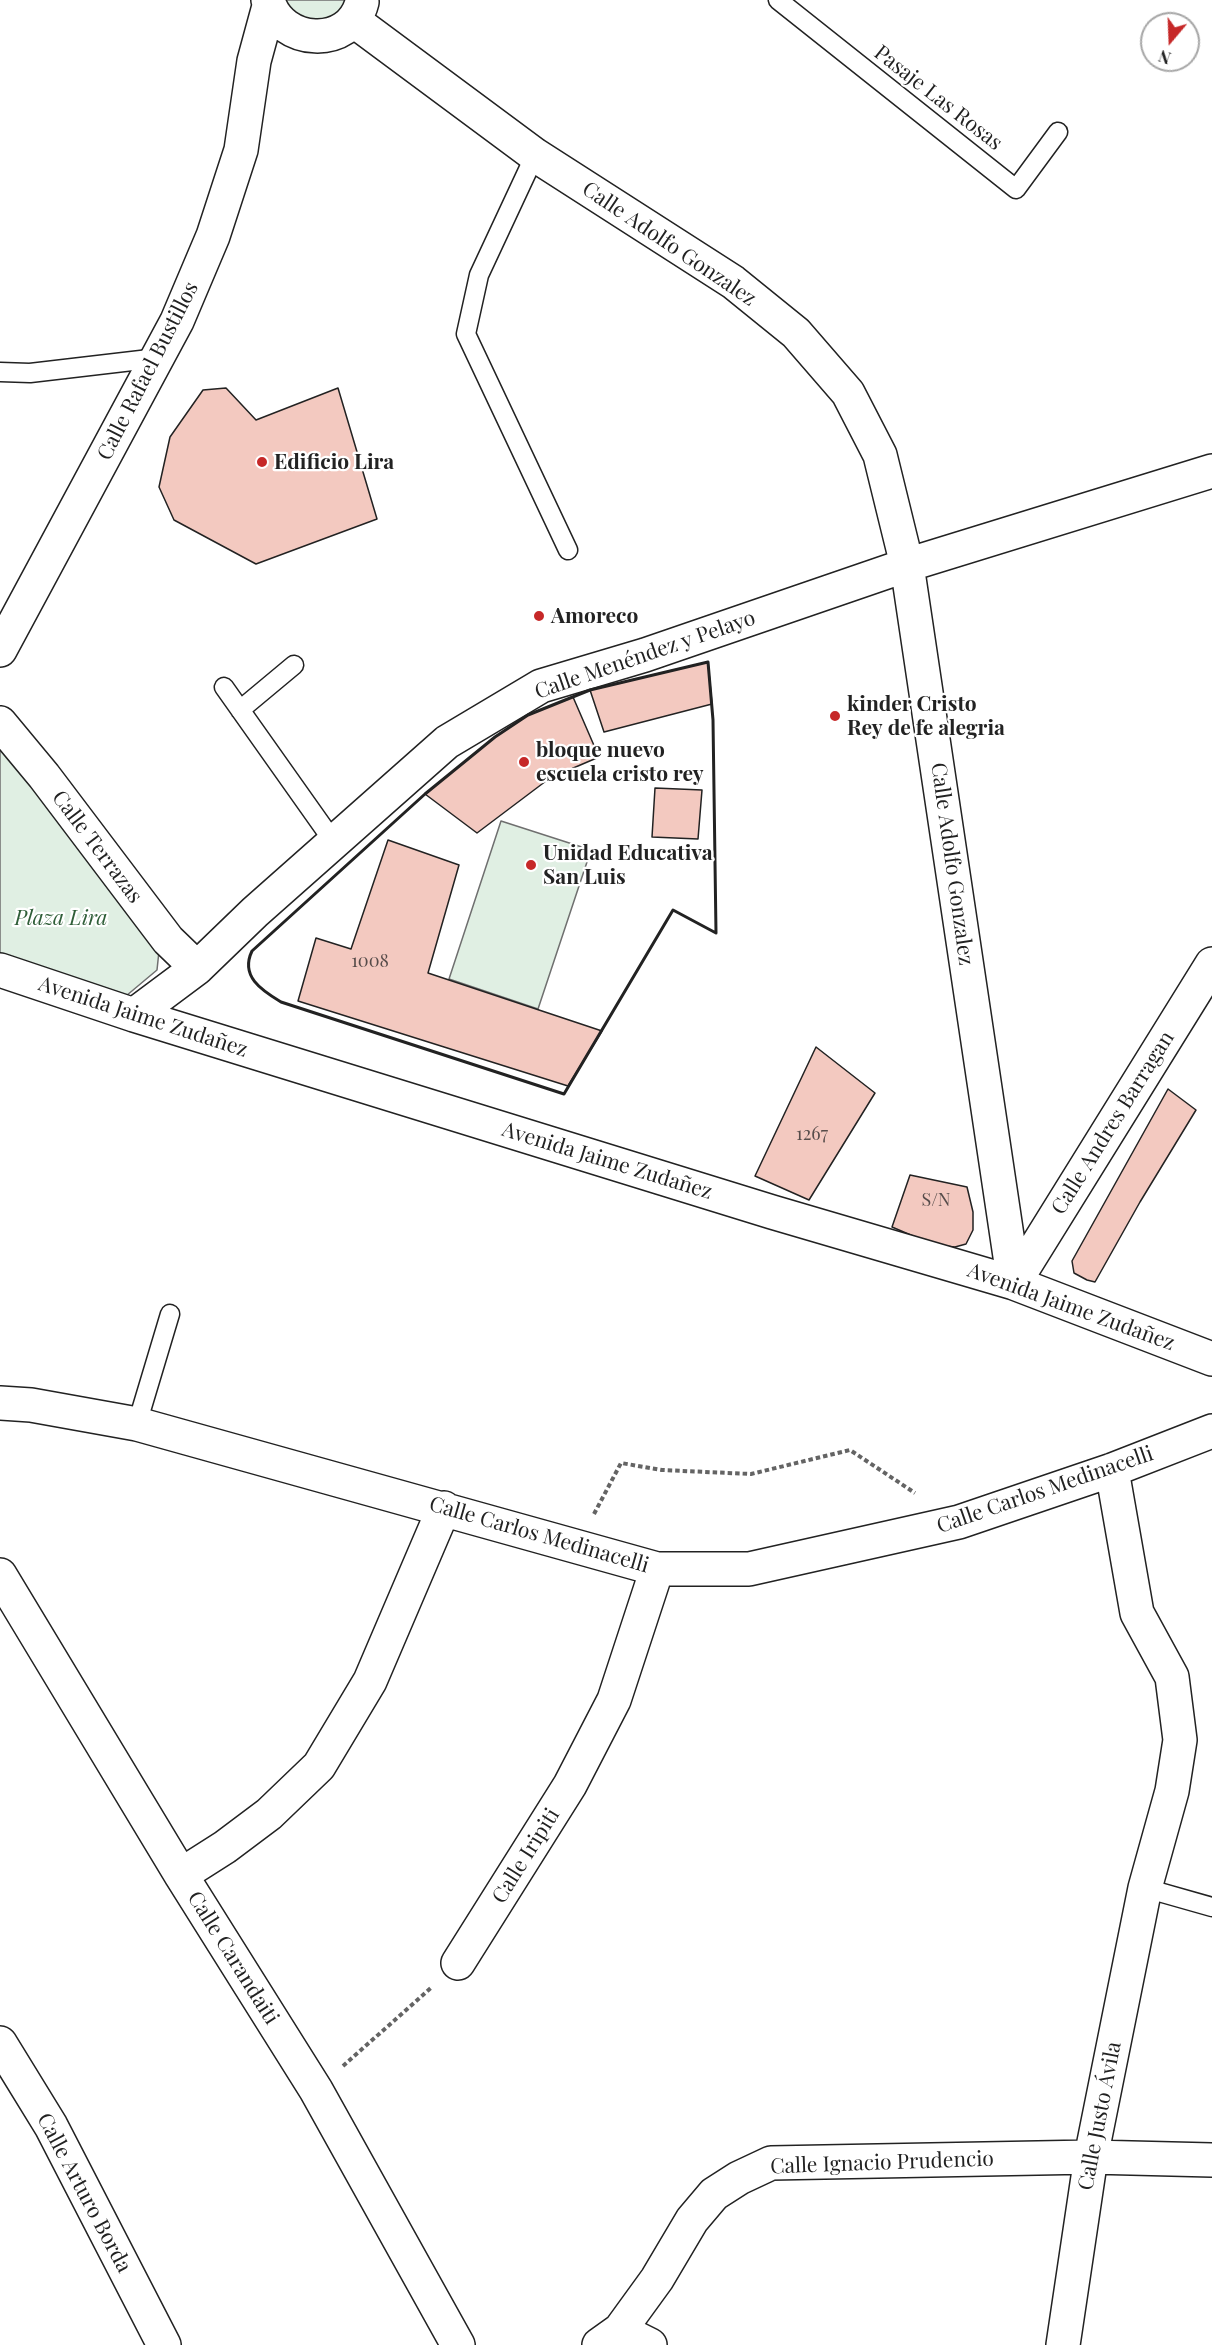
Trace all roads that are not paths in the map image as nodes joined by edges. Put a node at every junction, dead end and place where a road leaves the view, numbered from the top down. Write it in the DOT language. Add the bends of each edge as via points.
graph roads {
  1 [pos="778,0"];
  2 [pos="269,3"];
  3 [pos="357,10"];
  4 [pos="1058,132"];
  5 [pos="535,155"];
  6 [pos="158,358"];
  7 [pos="0,372"];
  8 [pos="1212,471"];
  9 [pos="568,550"];
  10 [pos="907,565"];
  11 [pos="0,650"];
  12 [pos="294,665"];
  13 [pos="224,687"];
  14 [pos="240,710"];
  15 [pos="0,723"];
  16 [pos="333,842"];
  17 [pos="1212,964"];
  18 [pos="197,968"];
  19 [pos="0,970"];
  20 [pos="134,1015"];
  21 [pos="1014,1283"];
  22 [pos="170,1314"];
  23 [pos="1212,1359"];
  24 [pos="0,1403"];
  25 [pos="137,1424"];
  26 [pos="1212,1431"];
  27 [pos="1112,1470"];
  28 [pos="444,1508"];
  29 [pos="657,1569"];
  30 [pos="0,1575"];
  31 [pos="181,1875"];
  32 [pos="1145,1888"];
  33 [pos="1212,1907"];
  34 [pos="458,1963"];
  35 [pos="2,2050"];
  36 [pos="1091,2157"];
  37 [pos="1212,2160"];
  38 [pos="610,2337"];
  39 [pos="164,2345"];
  40 [pos="458,2345"];
  41 [pos="650,2345"];
  42 [pos="1063,2345"];
  1 -- 4 [label="lane, Pasaje Las Rosas" via="1016,189"];
  2 -- 3 [label="street" via="276,18 287,28 314,37 342,29"];
  2 -- 6 [label="street, Calle Rafael Bustillos" via="254,62 241,150 213,236"];
  3 -- 5 [label="street, Calle Adolfo Gonzalez"];
  5 -- 9 [label="lane" via="479,275 466,333"];
  5 -- 10 [label="street, Calle Adolfo Gonzalez" via="734,282 796,333 848,393 880,455"];
  6 -- 7 [label="lane" via="30,373"];
  6 -- 11 [label="street, Calle Rafael Bustillos"];
  8 -- 10 [label="street, Calle Menéndez y Pelayo"];
  10 -- 16 [label="street, Calle Menéndez y Pelayo" via="542,686 447,742"];
  10 -- 21 [label="street, Calle Adolfo Gonzalez"];
  12 -- 14 [label="lane"];
  13 -- 14 [label="lane"];
  14 -- 16 [label="lane"];
  15 -- 18 [label="street, Calle Terrazas" via="168,940"];
  16 -- 18 [label="street, Calle Menéndez y Pelayo"];
  17 -- 21 [label="street, Calle Andres Barragan"];
  18 -- 20 [label="street, Calle Menéndez y Pelayo"];
  19 -- 20 [label="street, Avenida Jaime Zudañez"];
  20 -- 21 [label="street, Avenida Jaime Zudañez"];
  21 -- 23 [label="street, Avenida Jaime Zudañez"];
  22 -- 25 [label="lane"];
  24 -- 25 [label="street, Calle Carlos Medinacelli"];
  25 -- 28 [label="street, Calle Carlos Medinacelli"];
  26 -- 27 [label="street, Calle Carlos Medinacelli"];
  27 -- 29 [label="street, Calle Carlos Medinacelli" via="959,1522 749,1569"];
  27 -- 32 [label="street, Calle Justo Ávila" via="1137,1613 1172,1677 1180,1740 1172,1791"];
  28 -- 29 [label="street, Calle Carlos Medinacelli"];
  28 -- 31 [label="street" via="370,1681 319,1766 269,1814"];
  29 -- 34 [label="street, Calle Iripiti" via="614,1700 570,1785"];
  30 -- 31 [label="street, Calle Carandaiti"];
  31 -- 40 [label="street, Calle Carandaiti" via="316,2090"];
  32 -- 33 [label="lane"];
  32 -- 36 [label="street, Calle Justo Ávila"];
  35 -- 39 [label="street, Calle Arturo Borda" via="51,2126"];
  36 -- 37 [label="street, Calle Ignacio Prudencio"];
  36 -- 38 [label="street, Calle Ignacio Prudencio" via="771,2163 714,2194 692,2220 657,2279"];
  36 -- 42 [label="street, Calle Justo Ávila"];
  38 -- 41 [label="street"];
}
